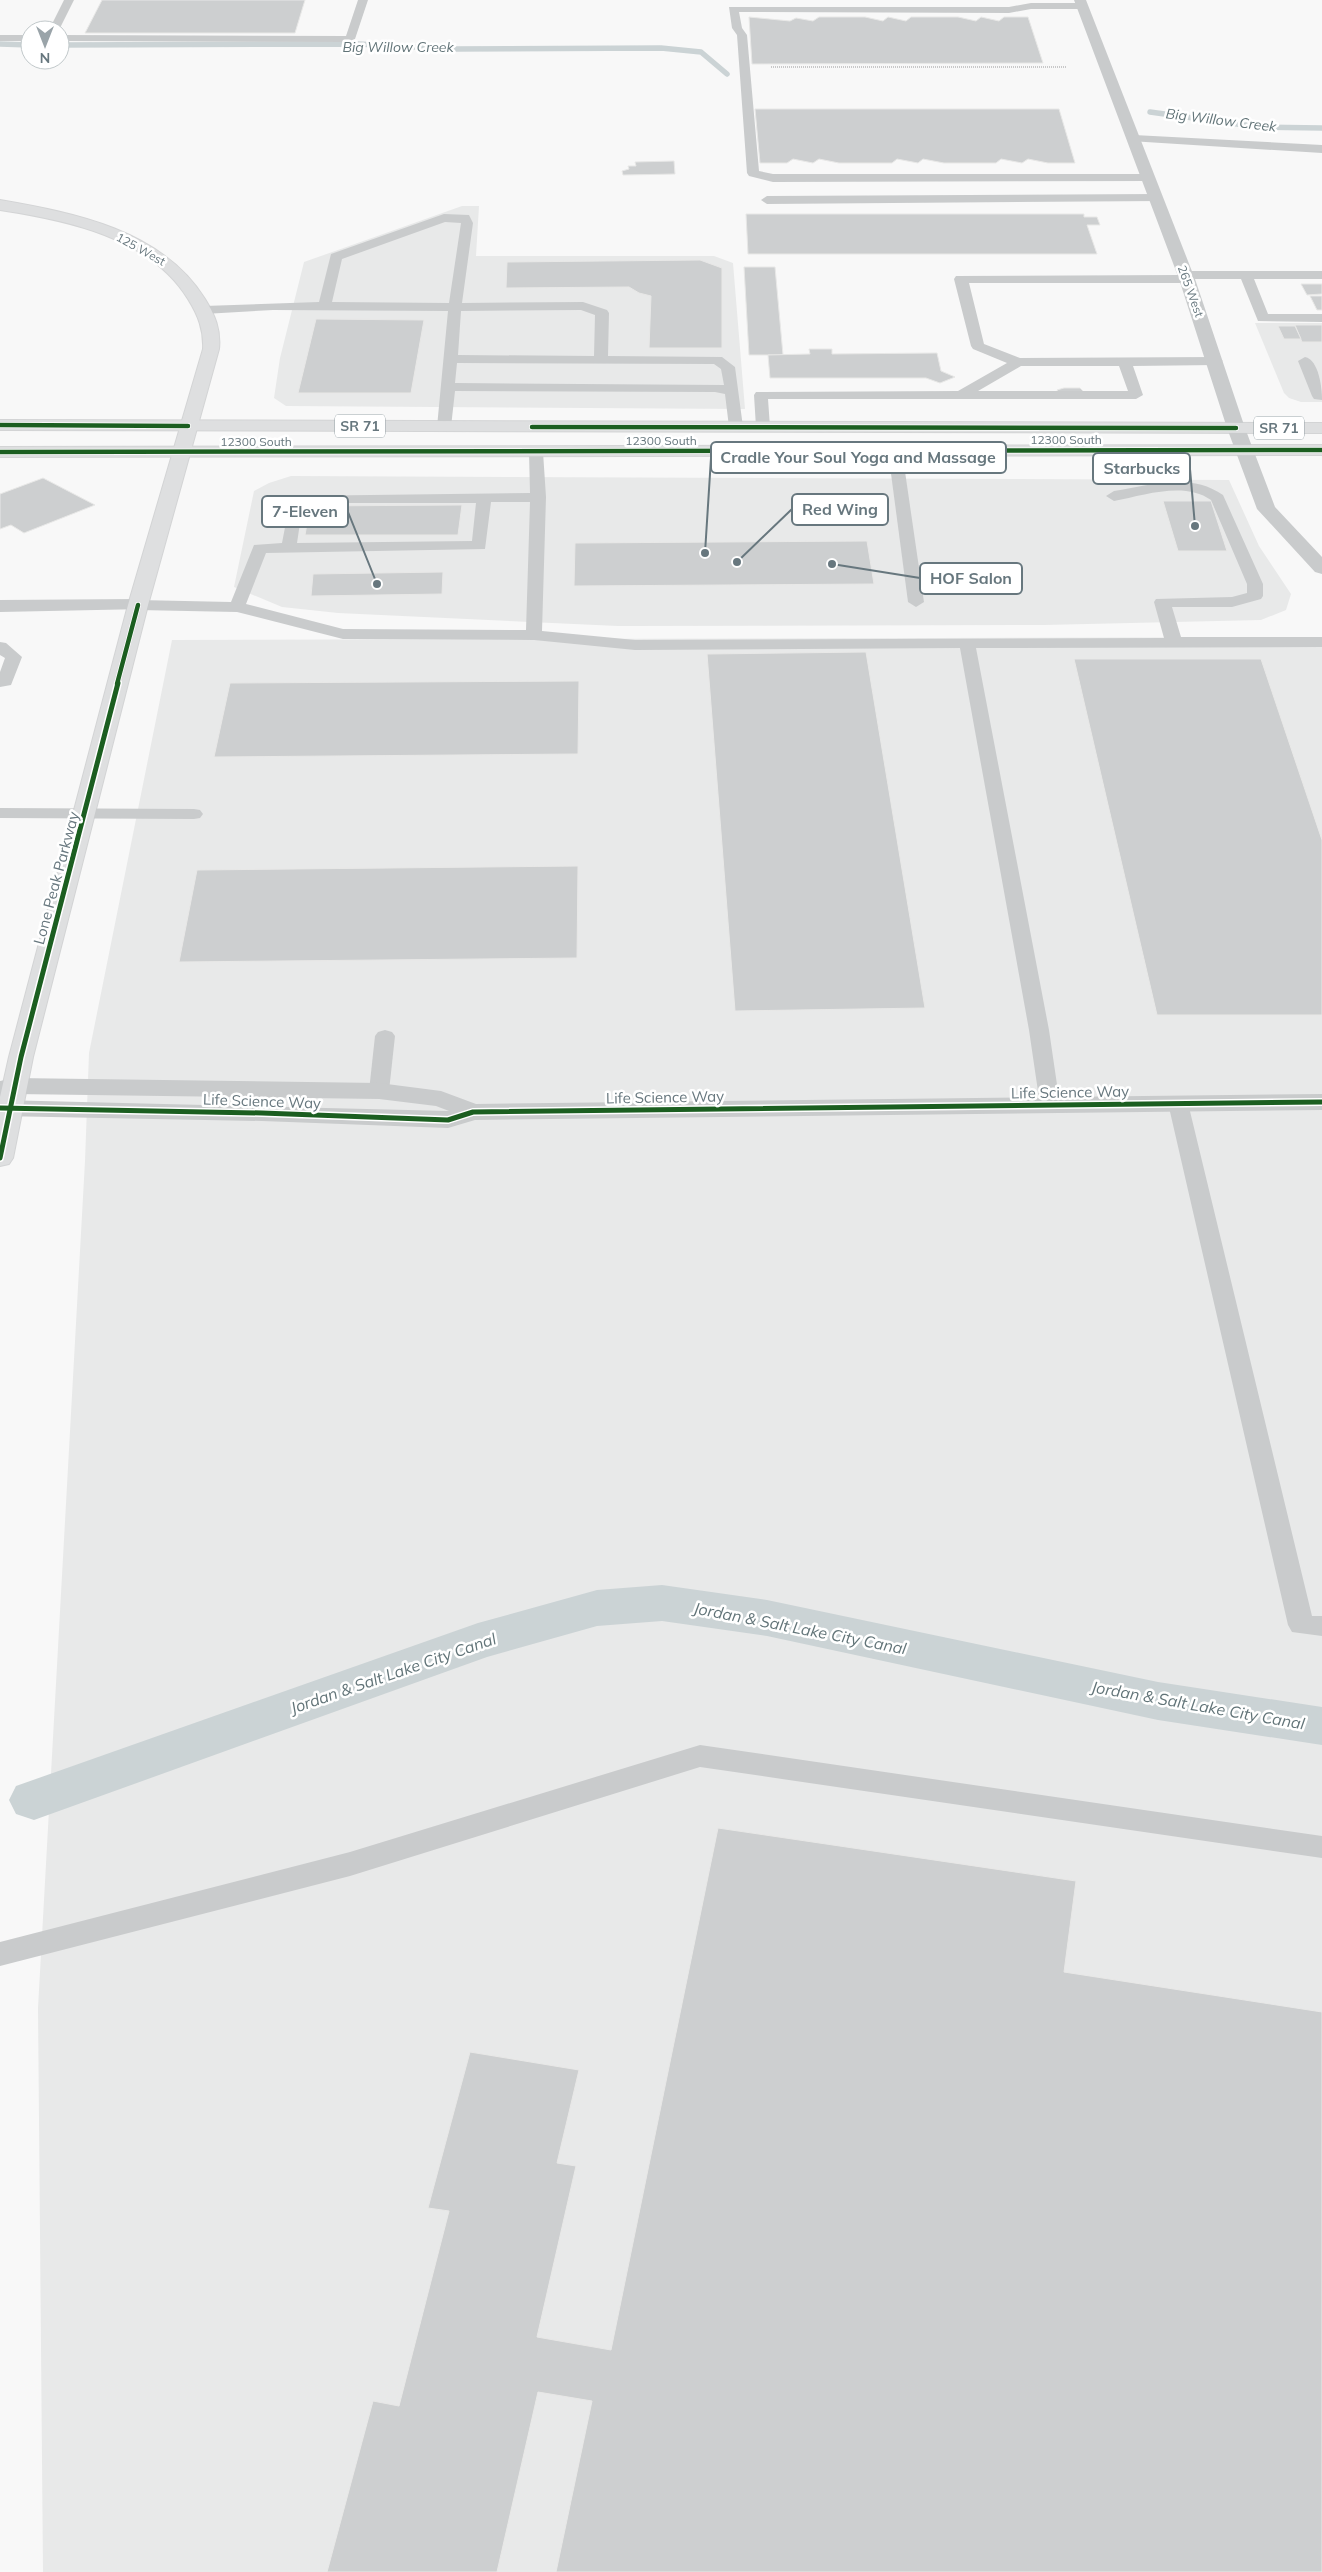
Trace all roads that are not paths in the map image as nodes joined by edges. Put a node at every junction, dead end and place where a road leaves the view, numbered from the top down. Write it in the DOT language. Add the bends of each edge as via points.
graph roads {
  1 [pos="70,0"];
  2 [pos="363,0"];
  3 [pos="1081,3"];
  4 [pos="59,20"];
  5 [pos="0,38"];
  6 [pos="20,38"];
  7 [pos="70,38"];
  8 [pos="1134,140"];
  9 [pos="1322,149"];
  10 [pos="1148,178"];
  11 [pos="1157,198"];
  12 [pos="767,200"];
  13 [pos="0,205"];
  14 [pos="1322,275"];
  15 [pos="1187,277"];
  16 [pos="1249,281"];
  17 [pos="1322,287"];
  18 [pos="325,306"];
  19 [pos="455,307"];
  20 [pos="204,310"];
  21 [pos="1322,318"];
  22 [pos="450,359"];
  23 [pos="601,360"];
  24 [pos="1216,361"];
  25 [pos="1305,361"];
  26 [pos="1018,362"];
  27 [pos="1125,362"];
  28 [pos="448,387"];
  29 [pos="732,391"];
  30 [pos="961,395"];
  31 [pos="1322,396"];
  32 [pos="0,425"];
  33 [pos="188,426"];
  34 [pos="444,426"];
  35 [pos="736,427"];
  36 [pos="763,427"];
  37 [pos="1236,428"];
  38 [pos="1322,428"];
  39 [pos="1244,450"];
  40 [pos="1322,450"];
  41 [pos="895,451"];
  42 [pos="0,452"];
  43 [pos="180,452"];
  44 [pos="536,452"];
  45 [pos="1114,496"];
  46 [pos="538,497"];
  47 [pos="484,498"];
  48 [pos="290,547"];
  49 [pos="1322,568"];
  50 [pos="916,602"];
  51 [pos="138,605"];
  52 [pos="0,606"];
  53 [pos="237,606"];
  54 [pos="534,635"];
  55 [pos="1174,642"];
  56 [pos="1322,642"];
  57 [pos="966,643"];
  58 [pos="0,648"];
  59 [pos="0,682"];
  60 [pos="0,813"];
  61 [pos="86,814"];
  62 [pos="194,814"];
  63 [pos="385,1036"];
  64 [pos="379,1091"];
  65 [pos="6,1098"];
  66 [pos="1322,1102"];
  67 [pos="1178,1103"];
  68 [pos="1050,1105"];
  69 [pos="473,1112"];
  70 [pos="0,1158"];
  71 [pos="1322,1626"];
  72 [pos="1322,1847"];
  73 [pos="0,1954"];
  1 -- 4 [label="lane"];
  2 -- 7 [label="lane" via="350,39"];
  3 -- 8 [label="street, 265 West"];
  3 -- 10 [label="lane" via="1009,10 733,9 742,35 753,174 773,178"];
  5 -- 6 [label="lane"];
  8 -- 9 [label="lane"];
  8 -- 10 [label="street, 265 West"];
  10 -- 11 [label="street, 265 West"];
  11 -- 12 [label="lane"];
  11 -- 15 [label="street, 265 West"];
  13 -- 20 [label="main road, 125 West" via="81,223 140,246 183,277"];
  14 -- 16 [label="lane"];
  15 -- 16 [label="lane"];
  15 -- 24 [label="street, 265 West"];
  15 -- 26 [label="lane" via="961,279 978,346"];
  16 -- 17 [label="lane"];
  16 -- 21 [label="lane" via="1264,303 1263,318"];
  18 -- 19 [label="lane"];
  18 -- 19 [label="lane" via="336,257 444,218 455,217 465,218 466,222"];
  18 -- 20 [label="lane"];
  19 -- 22 [label="lane"];
  19 -- 23 [label="lane" via="582,306 602,313"];
  20 -- 33 [label="main road, 125 West" via="212,342"];
  22 -- 23 [label="lane"];
  22 -- 28 [label="lane"];
  23 -- 29 [label="lane" via="717,360 728,367"];
  24 -- 27 [label="lane"];
  24 -- 37 [label="street, 265 West"];
  25 -- 31 [label="lane" via="1319,396"];
  26 -- 27 [label="lane"];
  26 -- 30 [label="lane"];
  27 -- 30 [label="lane" via="1136,395"];
  28 -- 29 [label="lane" via="715,388"];
  28 -- 34 [label="lane"];
  29 -- 35 [label="lane"];
  30 -- 36 [label="lane" via="761,395"];
  32 -- 33 [label="main road, 12300 South / SR 71"];
  33 -- 34 [label="main road, 12300 South / SR 71"];
  33 -- 43 [label="main road, 125 West"];
  34 -- 35 [label="main road, 12300 South / SR 71"];
  35 -- 36 [label="main road, 12300 South / SR 71"];
  36 -- 37 [label="main road, 12300 South / SR 71"];
  37 -- 38 [label="main road, 12300 South / SR 71"];
  37 -- 39 [label="street, 265 West"];
  39 -- 40 [label="main road, 12300 South / SR 71"];
  39 -- 41 [label="main road, 12300 South / SR 71"];
  39 -- 49 [label="street, 265 West" via="1266,509"];
  41 -- 44 [label="main road, 12300 South / SR 71"];
  41 -- 50 [label="lane"];
  42 -- 43 [label="main road, 12300 South / SR 71"];
  43 -- 44 [label="main road, 12300 South / SR 71"];
  43 -- 51 [label="main road, Lone Peak Parkway"];
  44 -- 46 [label="lane"];
  45 -- 55 [label="lane" via="1183,486 1211,490 1218,498 1255,584 1255,596 1232,602 1162,602"];
  46 -- 47 [label="lane"];
  46 -- 54 [label="lane"];
  47 -- 48 [label="lane" via="429,502 296,499"];
  47 -- 48 [label="lane" via="479,546 424,540 343,541"];
  48 -- 53 [label="lane" via="260,548"];
  51 -- 52 [label="street"];
  51 -- 53 [label="lane"];
  51 -- 61 [label="main road, Lone Peak Parkway"];
  53 -- 54 [label="lane" via="343,634"];
  54 -- 57 [label="lane" via="635,645"];
  55 -- 56 [label="lane"];
  55 -- 57 [label="lane"];
  57 -- 68 [label="lane" via="1039,1030"];
  58 -- 59 [label="lane" via="14,657 5,681"];
  60 -- 61 [label="lane"];
  61 -- 62 [label="lane"];
  61 -- 65 [label="main road, Lone Peak Parkway"];
  63 -- 64 [label="lane"];
  64 -- 65 [label="street, Life Science Way"];
  64 -- 69 [label="street, Life Science Way" via="441,1099"];
  65 -- 69 [label="street, Life Science Way" via="410,1120 448,1120"];
  65 -- 70 [label="main road, Lone Peak Parkway"];
  66 -- 67 [label="street, Life Science Way"];
  67 -- 68 [label="street, Life Science Way"];
  67 -- 71 [label="lane" via="1301,1625"];
  68 -- 69 [label="street, Life Science Way"];
  72 -- 73 [label="lane" via="700,1756 350,1864"];
}
